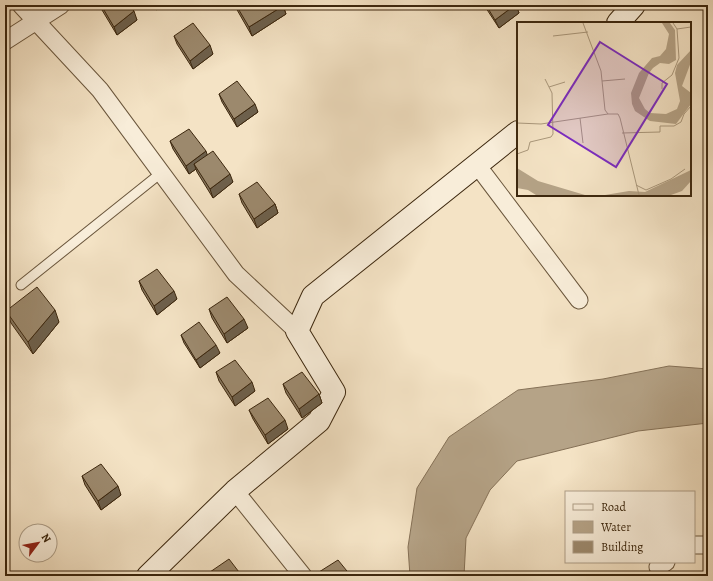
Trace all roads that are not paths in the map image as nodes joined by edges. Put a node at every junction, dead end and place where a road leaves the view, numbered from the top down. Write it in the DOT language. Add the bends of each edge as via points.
graph roads {
  1 [pos="21,5"];
  2 [pos="61,5"];
  3 [pos="634,5"];
  4 [pos="36,22"];
  5 [pos="619,22"];
  6 [pos="5,41"];
  7 [pos="517,133"];
  8 [pos="476,165"];
  9 [pos="161,173"];
  10 [pos="21,285"];
  11 [pos="579,300"];
  12 [pos="297,331"];
  13 [pos="236,491"];
  14 [pos="695,545"];
  15 [pos="708,545"];
  16 [pos="148,576"];
  17 [pos="303,576"];
  1 -- 4 [label="street"];
  2 -- 4 [label="street"];
  3 -- 5 [label="street"];
  4 -- 6 [label="street"];
  4 -- 9 [label="street" via="100,90"];
  7 -- 8 [label="street"];
  8 -- 11 [label="street"];
  8 -- 12 [label="street" via="313,296"];
  9 -- 10 [label="lane"];
  9 -- 12 [label="street" via="236,274"];
  12 -- 13 [label="street" via="334,392 319,422"];
  13 -- 16 [label="street"];
  13 -- 17 [label="street"];
  14 -- 15 [label="street"];
}
